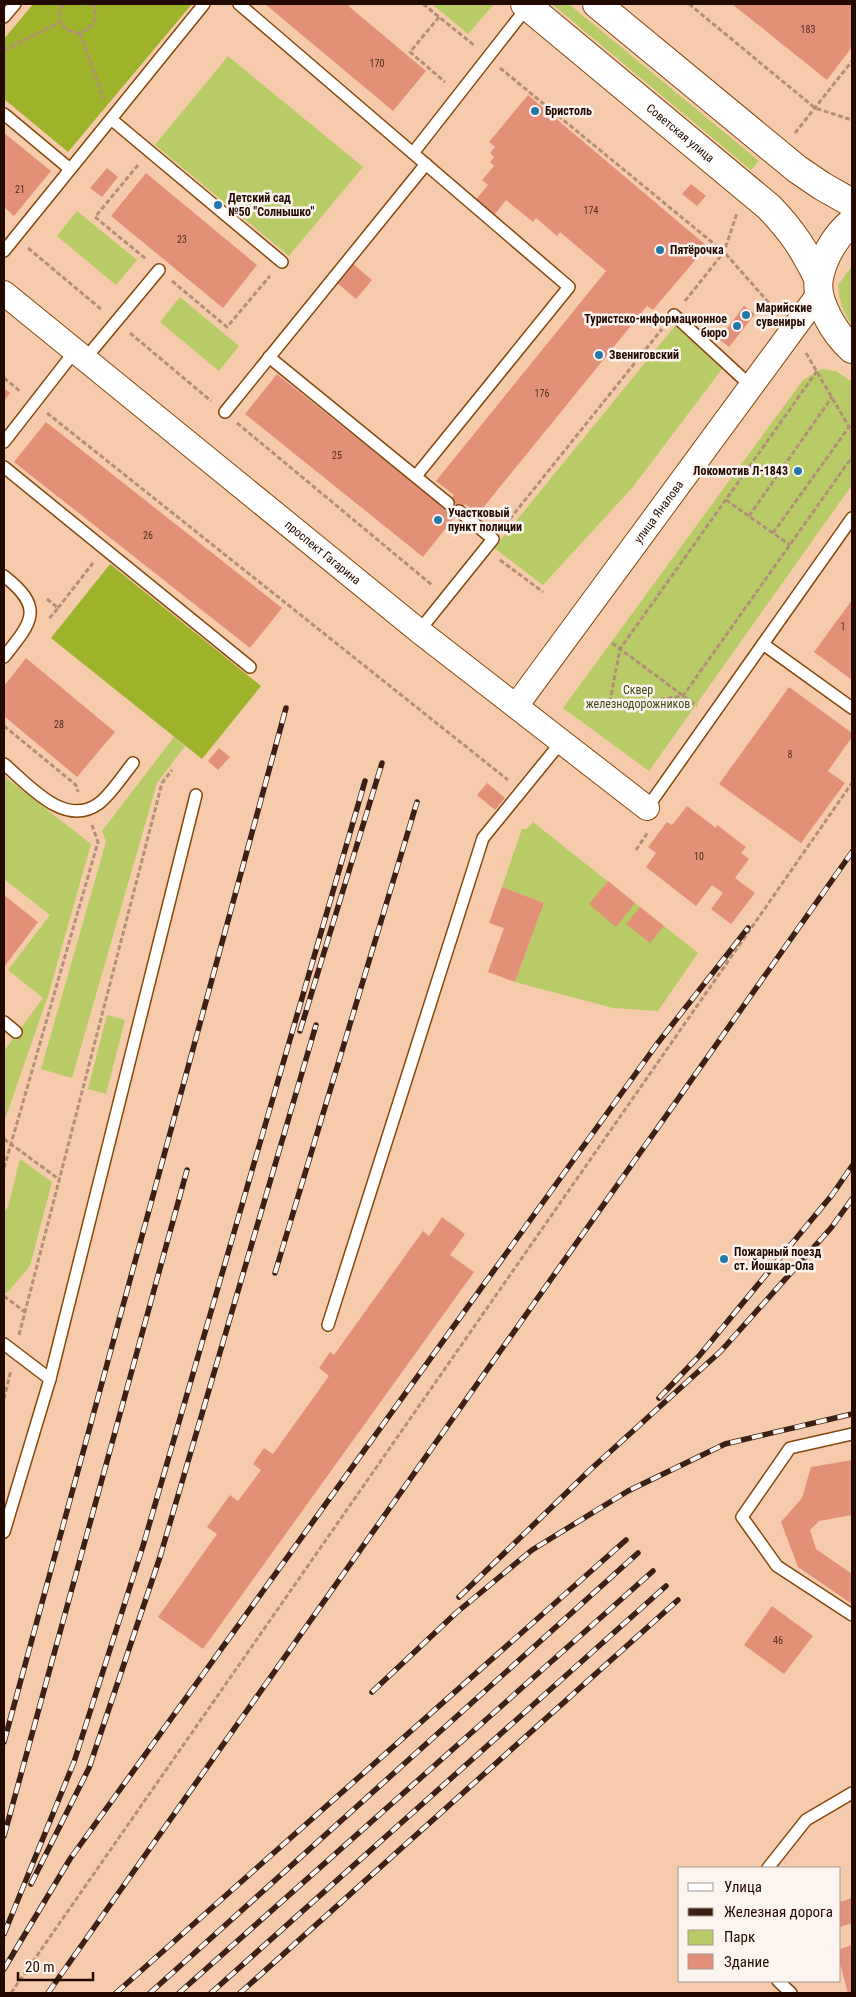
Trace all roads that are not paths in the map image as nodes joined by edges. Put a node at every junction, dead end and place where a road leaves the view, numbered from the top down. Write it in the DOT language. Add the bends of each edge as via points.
graph roads {
  1 [pos="15,4"];
  2 [pos="204,4"];
  3 [pos="239,4"];
  4 [pos="597,4"];
  5 [pos="526,5"];
  6 [pos="4,17"];
  7 [pos="4,114"];
  8 [pos="111,119"];
  9 [pos="413,153"];
  10 [pos="426,164"];
  11 [pos="70,169"];
  12 [pos="852,203"];
  13 [pos="852,222"];
  14 [pos="4,250"];
  15 [pos="282,262"];
  16 [pos="159,270"];
  17 [pos="819,286"];
  18 [pos="4,293"];
  19 [pos="674,315"];
  20 [pos="852,349"];
  21 [pos="80,356"];
  22 [pos="269,357"];
  23 [pos="750,386"];
  24 [pos="225,412"];
  25 [pos="4,442"];
  26 [pos="4,467"];
  27 [pos="416,476"];
  28 [pos="448,503"];
  29 [pos="459,511"];
  30 [pos="852,518"];
  31 [pos="4,576"];
  32 [pos="419,631"];
  33 [pos="763,644"];
  34 [pos="4,657"];
  35 [pos="250,666"];
  36 [pos="516,706"];
  37 [pos="852,708"];
  38 [pos="562,741"];
  39 [pos="133,763"];
  40 [pos="4,764"];
  41 [pos="196,795"];
  42 [pos="647,808"];
  43 [pos="4,1022"];
  44 [pos="16,1032"];
  45 [pos="328,1325"];
  46 [pos="4,1344"];
  47 [pos="50,1379"];
  48 [pos="852,1434"];
  49 [pos="4,1532"];
  50 [pos="852,1615"];
  51 [pos="852,1793"];
  52 [pos="769,1867"];
  53 [pos="779,1982"];
  54 [pos="791,1993"];
  1 -- 6 [label="lane"];
  2 -- 8 [label="lane"];
  3 -- 9 [label="lane"];
  4 -- 12 [label="main road" via="797,169"];
  5 -- 9 [label="lane"];
  5 -- 17 [label="main road, Советская улица" via="770,207 805,251"];
  7 -- 11 [label="lane"];
  8 -- 11 [label="lane"];
  8 -- 15 [label="lane"];
  9 -- 10 [label="lane"];
  10 -- 22 [label="lane"];
  10 -- 27 [label="lane" via="569,287"];
  11 -- 14 [label="lane"];
  13 -- 17 [label="main road" via="830,248"];
  16 -- 21 [label="lane"];
  17 -- 20 [label="main road, Советская улица" via="828,320"];
  17 -- 23 [label="street, улица Яналова"];
  18 -- 21 [label="street, проспект Гагарина"];
  19 -- 23 [label="lane"];
  21 -- 25 [label="lane" via="35,403"];
  21 -- 32 [label="street, проспект Гагарина"];
  22 -- 24 [label="lane"];
  22 -- 27 [label="lane"];
  23 -- 36 [label="street, улица Яналова"];
  26 -- 35 [label="lane"];
  27 -- 28 [label="lane"];
  29 -- 32 [label="lane" via="493,539"];
  30 -- 33 [label="lane"];
  31 -- 34 [label="lane" via="26,596 30,609 29,622"];
  32 -- 36 [label="street, проспект Гагарина"];
  33 -- 37 [label="lane"];
  33 -- 42 [label="lane"];
  36 -- 38 [label="street, проспект Гагарина"];
  38 -- 42 [label="street, проспект Гагарина"];
  38 -- 45 [label="lane" via="483,838"];
  39 -- 40 [label="lane" via="99,804 77,812 54,806"];
  41 -- 47 [label="lane"];
  43 -- 44 [label="lane"];
  46 -- 47 [label="lane"];
  47 -- 49 [label="lane"];
  48 -- 50 [label="lane" via="790,1448 742,1517 777,1566"];
  51 -- 52 [label="lane" via="806,1820"];
  53 -- 54 [label="lane"];
}
